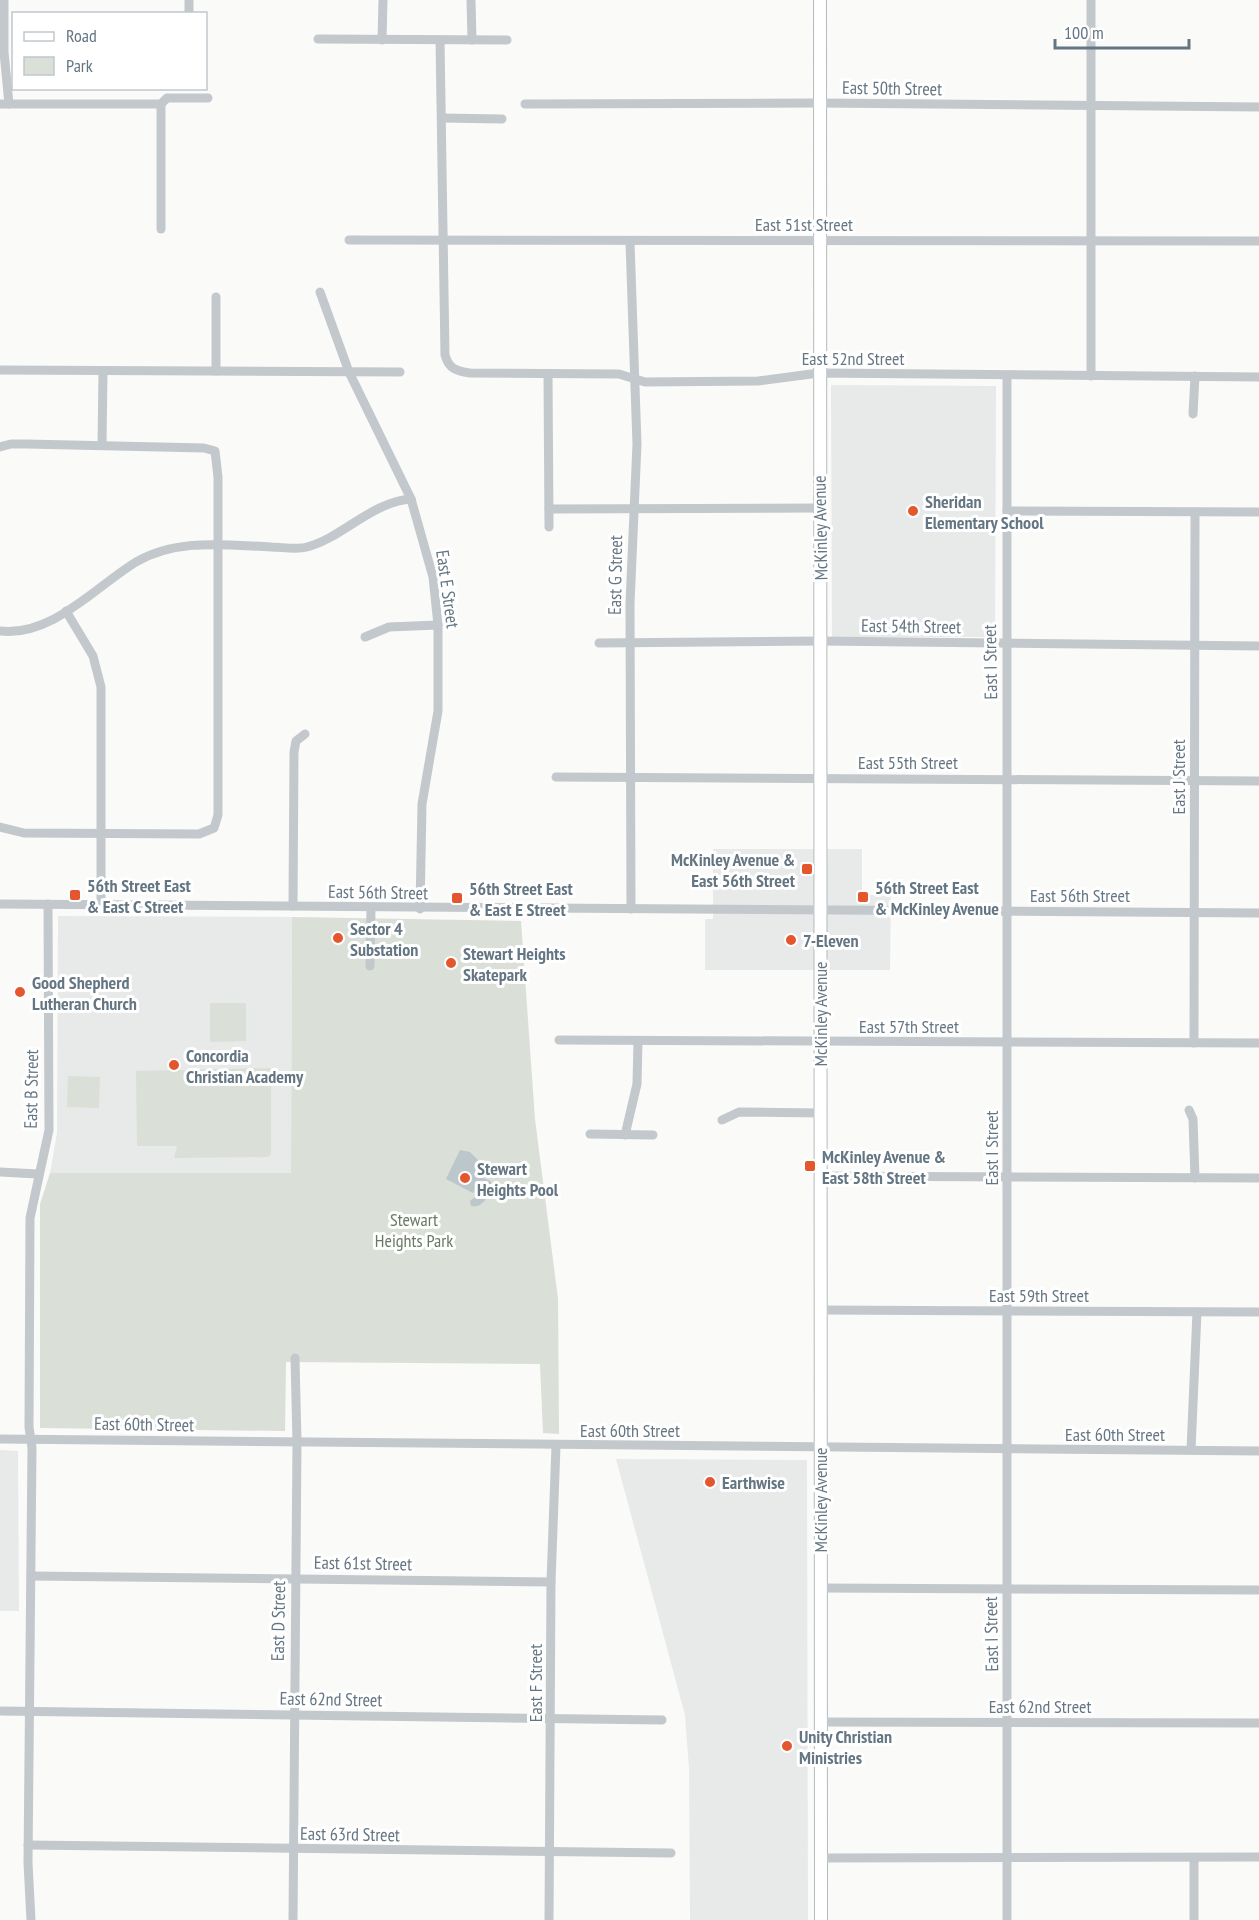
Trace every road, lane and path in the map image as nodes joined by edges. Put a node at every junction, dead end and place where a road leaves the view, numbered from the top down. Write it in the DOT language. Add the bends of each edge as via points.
graph roads {
  1 [pos="4,0"];
  2 [pos="383,0"];
  3 [pos="471,0"];
  4 [pos="820,0"];
  5 [pos="1090,0"];
  6 [pos="318,39"];
  7 [pos="382,40"];
  8 [pos="441,40"];
  9 [pos="472,40"];
  10 [pos="507,40"];
  11 [pos="192,92"];
  12 [pos="208,98"];
  13 [pos="819,103"];
  14 [pos="5,104"];
  15 [pos="161,104"];
  16 [pos="525,104"];
  17 [pos="1091,107"];
  18 [pos="1259,107"];
  19 [pos="442,118"];
  20 [pos="502,119"];
  21 [pos="161,229"];
  22 [pos="820,239"];
  23 [pos="349,240"];
  24 [pos="443,241"];
  25 [pos="1091,241"];
  26 [pos="1259,241"];
  27 [pos="630,242"];
  28 [pos="320,292"];
  29 [pos="216,297"];
  30 [pos="0,370"];
  31 [pos="103,371"];
  32 [pos="216,371"];
  33 [pos="350,372"];
  34 [pos="400,372"];
  35 [pos="819,373"];
  36 [pos="548,374"];
  37 [pos="1007,375"];
  38 [pos="1091,376"];
  39 [pos="1195,376"];
  40 [pos="1259,377"];
  41 [pos="635,379"];
  42 [pos="1193,414"];
  43 [pos="102,445"];
  44 [pos="0,447"];
  45 [pos="411,499"];
  46 [pos="819,508"];
  47 [pos="549,509"];
  48 [pos="633,509"];
  49 [pos="1007,511"];
  50 [pos="1195,512"];
  51 [pos="1259,512"];
  52 [pos="549,527"];
  53 [pos="218,545"];
  54 [pos="66,611"];
  55 [pos="438,625"];
  56 [pos="0,631"];
  57 [pos="365,637"];
  58 [pos="821,641"];
  59 [pos="599,643"];
  60 [pos="632,643"];
  61 [pos="1006,644"];
  62 [pos="1194,646"];
  63 [pos="1259,646"];
  64 [pos="305,734"];
  65 [pos="632,776"];
  66 [pos="556,777"];
  67 [pos="821,778"];
  68 [pos="1008,778"];
  69 [pos="1194,781"];
  70 [pos="1259,781"];
  71 [pos="0,827"];
  72 [pos="100,834"];
  73 [pos="0,904"];
  74 [pos="48,904"];
  75 [pos="101,904"];
  76 [pos="293,906"];
  77 [pos="371,908"];
  78 [pos="420,909"];
  79 [pos="631,909"];
  80 [pos="820,910"];
  81 [pos="1007,911"];
  82 [pos="1194,912"];
  83 [pos="1259,913"];
  84 [pos="370,966"];
  85 [pos="559,1040"];
  86 [pos="638,1041"];
  87 [pos="820,1042"];
  88 [pos="1007,1042"];
  89 [pos="1194,1043"];
  90 [pos="1259,1043"];
  91 [pos="1189,1110"];
  92 [pos="821,1113"];
  93 [pos="722,1120"];
  94 [pos="590,1134"];
  95 [pos="625,1135"];
  96 [pos="652,1135"];
  97 [pos="0,1172"];
  98 [pos="38,1174"];
  99 [pos="821,1176"];
  100 [pos="1007,1177"];
  101 [pos="1195,1178"];
  102 [pos="1259,1178"];
  103 [pos="820,1310"];
  104 [pos="1007,1311"];
  105 [pos="1197,1312"];
  106 [pos="1259,1312"];
  107 [pos="295,1358"];
  108 [pos="0,1439"];
  109 [pos="30,1439"];
  110 [pos="297,1443"];
  111 [pos="556,1446"];
  112 [pos="820,1448"];
  113 [pos="1007,1450"];
  114 [pos="1191,1450"];
  115 [pos="1259,1451"];
  116 [pos="31,1576"];
  117 [pos="296,1579"];
  118 [pos="551,1582"];
  119 [pos="821,1588"];
  120 [pos="1007,1589"];
  121 [pos="1259,1590"];
  122 [pos="0,1711"];
  123 [pos="30,1712"];
  124 [pos="293,1715"];
  125 [pos="552,1719"];
  126 [pos="662,1720"];
  127 [pos="821,1722"];
  128 [pos="1008,1722"];
  129 [pos="1259,1723"];
  130 [pos="28,1845"];
  131 [pos="293,1850"];
  132 [pos="549,1852"];
  133 [pos="671,1853"];
  134 [pos="1259,1857"];
  135 [pos="822,1858"];
  136 [pos="1007,1858"];
  137 [pos="1194,1858"];
  138 [pos="32,1920"];
  139 [pos="293,1920"];
  140 [pos="549,1920"];
  141 [pos="821,1920"];
  142 [pos="1007,1920"];
  143 [pos="1194,1920"];
  1 -- 14 [label="street"];
  2 -- 7 [label="street"];
  3 -- 9 [label="street"];
  4 -- 13 [label="main road, McKinley Avenue"];
  5 -- 17 [label="street"];
  6 -- 7 [label="street"];
  7 -- 8 [label="street"];
  8 -- 9 [label="street"];
  8 -- 19 [label="street"];
  9 -- 10 [label="street"];
  11 -- 12 [label="street"];
  11 -- 15 [label="street" via="167,98"];
  13 -- 16 [label="street, East 50th Street"];
  13 -- 17 [label="street, East 50th Street"];
  13 -- 22 [label="main road, McKinley Avenue"];
  14 -- 15 [label="street"];
  15 -- 21 [label="street"];
  17 -- 18 [label="street, East 50th Street"];
  17 -- 25 [label="street"];
  19 -- 20 [label="street"];
  19 -- 24 [label="street"];
  22 -- 25 [label="street, East 51st Street"];
  22 -- 27 [label="street, East 51st Street"];
  22 -- 35 [label="main road, McKinley Avenue"];
  23 -- 24 [label="street, East 51st Street"];
  24 -- 27 [label="street, East 51st Street"];
  24 -- 36 [label="street, East 52nd Street" via="445,355 450,367 470,373"];
  25 -- 26 [label="street, East 51st Street"];
  25 -- 38 [label="street"];
  27 -- 41 [label="street, East G Street"];
  28 -- 33 [label="street, East E Street"];
  29 -- 32 [label="street"];
  30 -- 31 [label="street"];
  31 -- 32 [label="street"];
  31 -- 43 [label="street"];
  32 -- 33 [label="street"];
  33 -- 34 [label="street"];
  33 -- 45 [label="street, East E Street"];
  35 -- 37 [label="street, East 52nd Street"];
  35 -- 41 [label="street, East 52nd Street" via="758,381"];
  35 -- 46 [label="main road, McKinley Avenue"];
  36 -- 41 [label="street, East 52nd Street" via="619,374"];
  36 -- 47 [label="street"];
  37 -- 38 [label="street, East 52nd Street"];
  37 -- 49 [label="street, East I Street"];
  38 -- 39 [label="street, East 52nd Street"];
  39 -- 40 [label="street, East 52nd Street"];
  39 -- 42 [label="street"];
  41 -- 48 [label="street, East G Street"];
  43 -- 44 [label="street"];
  43 -- 53 [label="street" via="215,451"];
  45 -- 53 [label="street" via="368,514 310,546"];
  45 -- 55 [label="street, East E Street" via="429,560"];
  46 -- 48 [label="street"];
  46 -- 58 [label="main road, McKinley Avenue"];
  47 -- 48 [label="street"];
  47 -- 52 [label="street"];
  48 -- 60 [label="street, East G Street"];
  49 -- 50 [label="street"];
  49 -- 61 [label="street, East I Street"];
  50 -- 51 [label="street"];
  50 -- 62 [label="street, East J Street"];
  53 -- 54 [label="street" via="178,547 146,557"];
  53 -- 72 [label="street" via="215,826 199,834"];
  54 -- 56 [label="street" via="24,631"];
  54 -- 72 [label="street" via="93,656 100,676"];
  55 -- 57 [label="street" via="389,627"];
  55 -- 78 [label="street, East E Street" via="438,711 422,804"];
  58 -- 60 [label="street, East 54th Street"];
  58 -- 61 [label="street, East 54th Street"];
  58 -- 67 [label="main road, McKinley Avenue"];
  59 -- 60 [label="street, East 54th Street"];
  60 -- 65 [label="street, East G Street"];
  61 -- 62 [label="street, East 54th Street"];
  61 -- 68 [label="street, East I Street"];
  62 -- 63 [label="street, East 54th Street"];
  62 -- 69 [label="street, East J Street"];
  64 -- 76 [label="street" via="296,741 294,752"];
  65 -- 66 [label="street, East 55th Street"];
  65 -- 67 [label="street, East 55th Street"];
  65 -- 79 [label="street, East G Street"];
  67 -- 68 [label="street, East 55th Street"];
  67 -- 80 [label="main road, McKinley Avenue"];
  68 -- 69 [label="street, East 55th Street"];
  68 -- 81 [label="street, East I Street"];
  69 -- 70 [label="street, East 55th Street"];
  69 -- 82 [label="street, East J Street"];
  71 -- 72 [label="street" via="24,833"];
  72 -- 75 [label="street"];
  73 -- 74 [label="street, East 56th Street"];
  74 -- 75 [label="street, East 56th Street"];
  74 -- 98 [label="street, East B Street" via="49,1130"];
  75 -- 76 [label="street, East 56th Street"];
  76 -- 77 [label="street, East 56th Street"];
  77 -- 78 [label="street, East 56th Street"];
  77 -- 84 [label="street"];
  78 -- 79 [label="street, East 56th Street"];
  79 -- 80 [label="street, East 56th Street"];
  80 -- 81 [label="street, East 56th Street"];
  80 -- 87 [label="main road, McKinley Avenue"];
  81 -- 82 [label="street, East 56th Street"];
  81 -- 88 [label="street, East I Street"];
  82 -- 83 [label="street, East 56th Street"];
  82 -- 89 [label="street, East J Street"];
  85 -- 86 [label="street, East 57th Street"];
  86 -- 87 [label="street, East 57th Street"];
  86 -- 95 [label="street" via="637,1084"];
  87 -- 88 [label="street, East 57th Street"];
  87 -- 92 [label="main road, McKinley Avenue"];
  88 -- 89 [label="street, East 57th Street"];
  88 -- 100 [label="street, East I Street"];
  89 -- 90 [label="street, East 57th Street"];
  91 -- 101 [label="street" via="1193,1119"];
  92 -- 93 [label="street" via="739,1112"];
  92 -- 99 [label="main road, McKinley Avenue"];
  94 -- 95 [label="street"];
  95 -- 96 [label="street"];
  97 -- 98 [label="street"];
  98 -- 109 [label="street, East B Street" via="30,1218"];
  99 -- 100 [label="street"];
  99 -- 103 [label="main road, McKinley Avenue"];
  100 -- 101 [label="street"];
  100 -- 104 [label="street, East I Street"];
  101 -- 102 [label="street"];
  103 -- 104 [label="street, East 59th Street"];
  103 -- 112 [label="main road, McKinley Avenue"];
  104 -- 105 [label="street, East 59th Street"];
  104 -- 113 [label="street, East I Street"];
  105 -- 106 [label="street, East 59th Street"];
  105 -- 114 [label="street"];
  107 -- 110 [label="street, East D Street"];
  108 -- 109 [label="street, East 60th Street"];
  109 -- 110 [label="street, East 60th Street"];
  109 -- 116 [label="street, East B Street"];
  110 -- 111 [label="street, East 60th Street"];
  110 -- 117 [label="street, East D Street"];
  111 -- 112 [label="street, East 60th Street"];
  111 -- 118 [label="street, East F Street"];
  112 -- 113 [label="street, East 60th Street"];
  112 -- 119 [label="main road, McKinley Avenue"];
  113 -- 114 [label="street, East 60th Street"];
  113 -- 120 [label="street, East I Street"];
  114 -- 115 [label="street, East 60th Street"];
  116 -- 117 [label="street, East 61st Street"];
  116 -- 123 [label="street, East B Street"];
  117 -- 118 [label="street, East 61st Street"];
  117 -- 124 [label="street, East D Street"];
  118 -- 125 [label="street, East F Street"];
  119 -- 120 [label="street"];
  119 -- 127 [label="main road, McKinley Avenue"];
  120 -- 121 [label="street"];
  120 -- 128 [label="street, East I Street"];
  122 -- 123 [label="street, East 62nd Street"];
  123 -- 124 [label="street, East 62nd Street"];
  123 -- 130 [label="street, East B Street"];
  124 -- 125 [label="street, East 62nd Street"];
  124 -- 131 [label="street, East D Street"];
  125 -- 126 [label="street, East 62nd Street"];
  125 -- 132 [label="street, East F Street"];
  127 -- 128 [label="street, East 62nd Street"];
  127 -- 135 [label="main road, McKinley Avenue"];
  128 -- 129 [label="street, East 62nd Street"];
  128 -- 136 [label="street, East I Street"];
  130 -- 131 [label="street, East 63rd Street"];
  130 -- 138 [label="street, East B Street"];
  131 -- 132 [label="street, East 63rd Street"];
  131 -- 139 [label="street, East D Street"];
  132 -- 133 [label="street, East 63rd Street"];
  132 -- 140 [label="street, East F Street"];
  134 -- 137 [label="street"];
  135 -- 136 [label="street"];
  135 -- 141 [label="main road, McKinley Avenue"];
  136 -- 137 [label="street"];
  136 -- 142 [label="street, East I Street"];
  137 -- 143 [label="street"];
}
